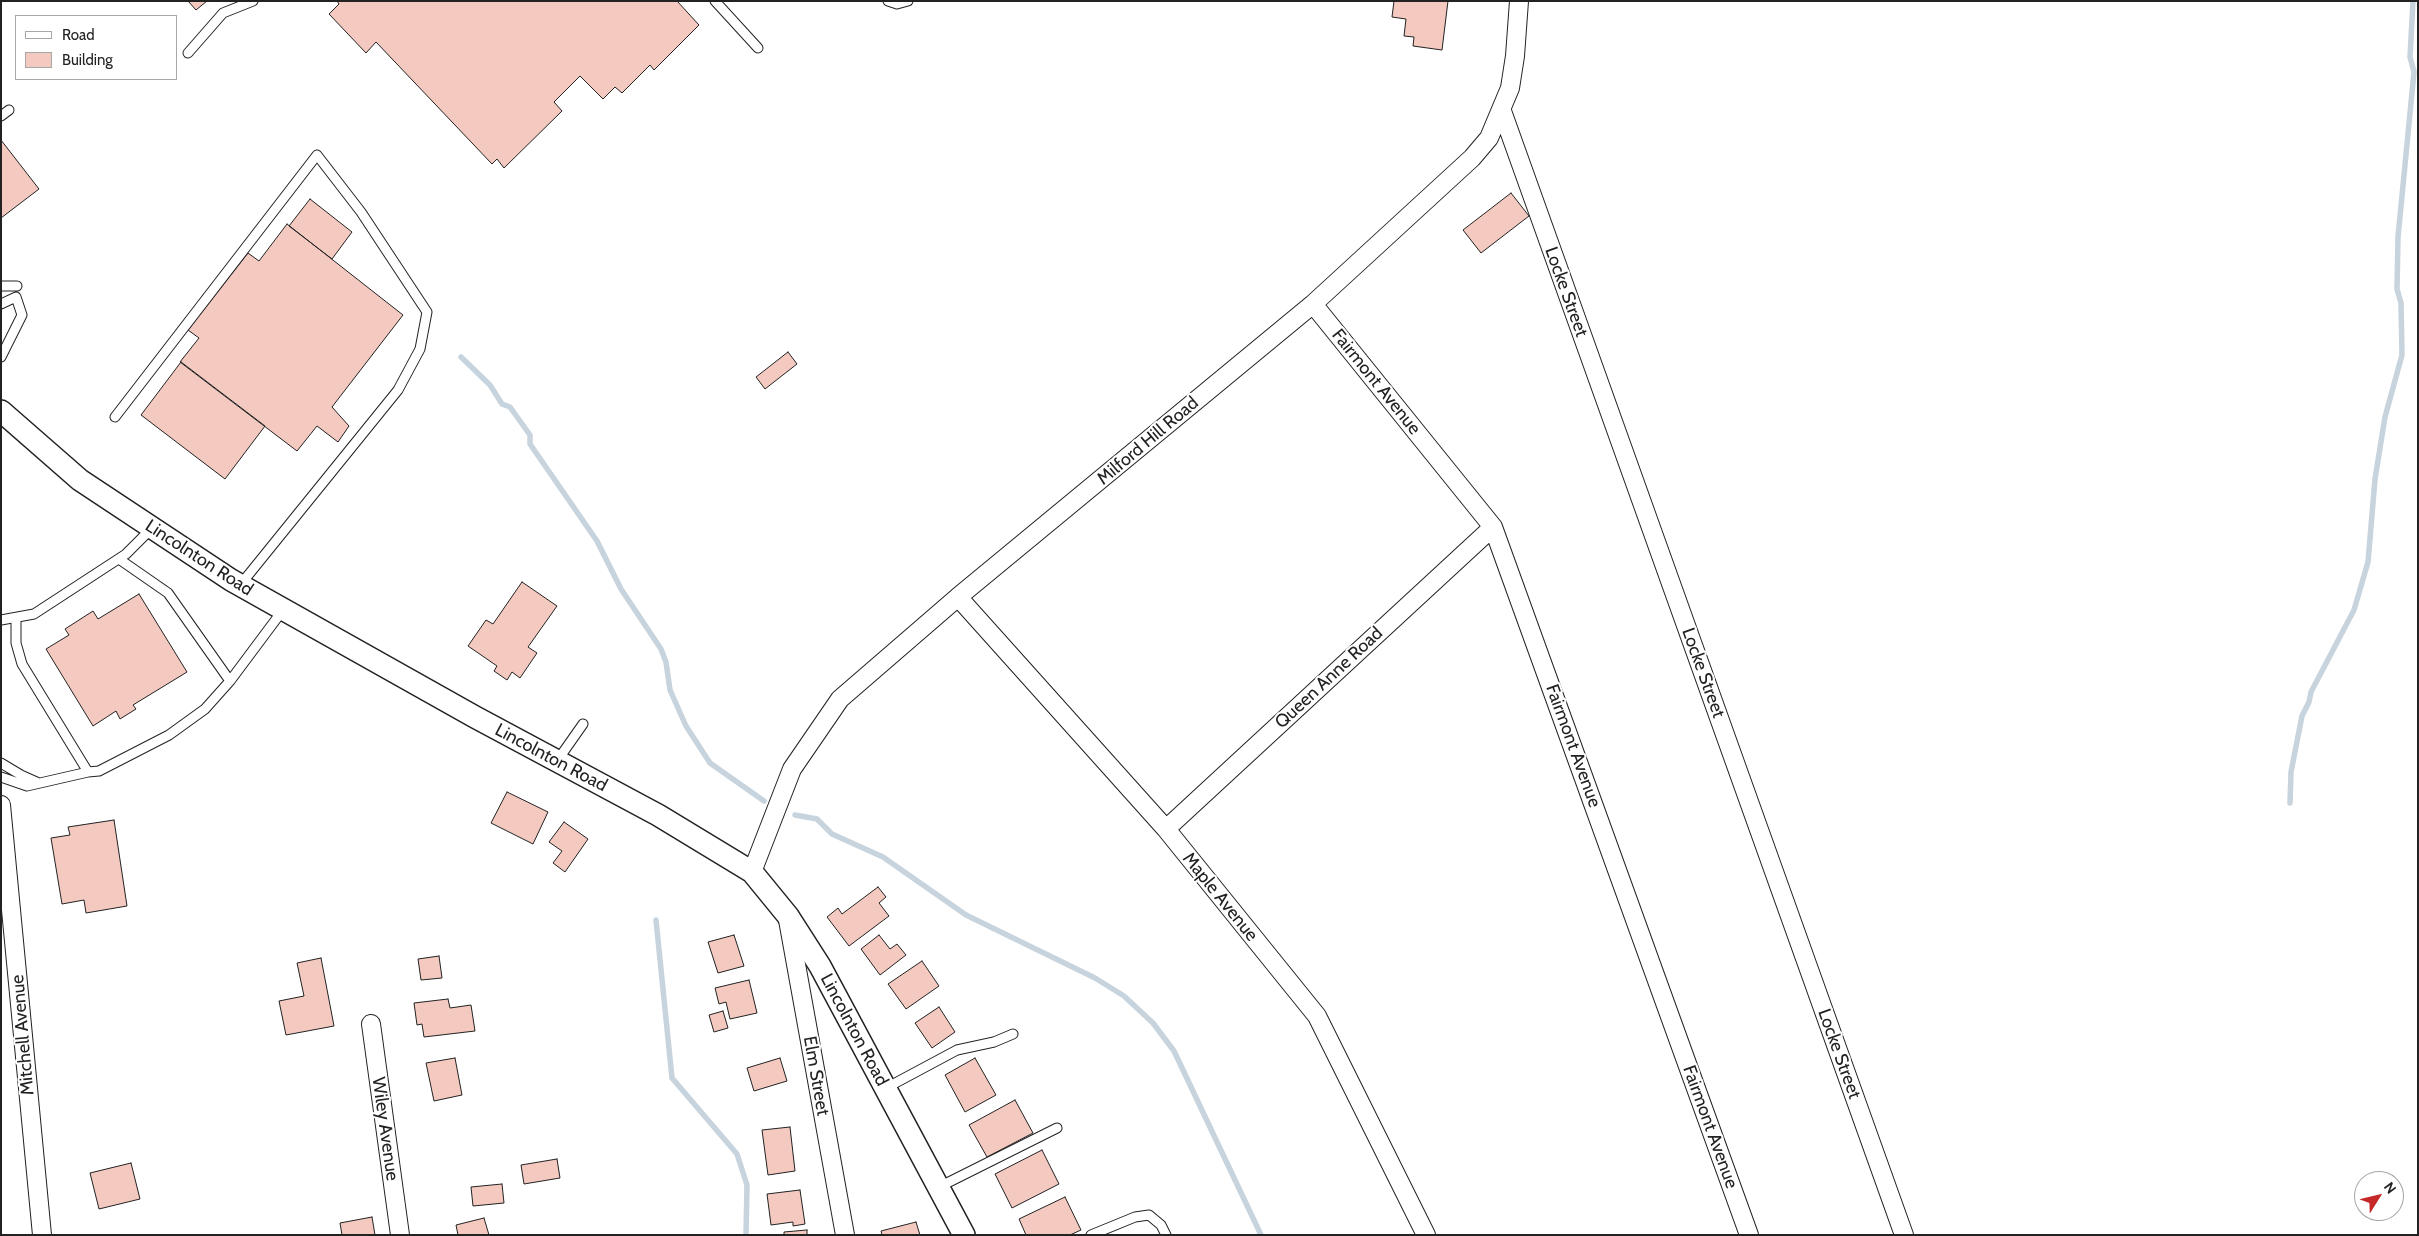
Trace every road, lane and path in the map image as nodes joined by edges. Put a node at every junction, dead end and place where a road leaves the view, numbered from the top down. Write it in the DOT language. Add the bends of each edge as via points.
graph roads {
  1 [pos="253,1"];
  2 [pos="715,1"];
  3 [pos="888,1"];
  4 [pos="908,1"];
  5 [pos="1519,1"];
  6 [pos="758,48"];
  7 [pos="188,53"];
  8 [pos="9,110"];
  9 [pos="1502,111"];
  10 [pos="1,116"];
  11 [pos="1,286"];
  12 [pos="17,286"];
  13 [pos="1,304"];
  14 [pos="1314,304"];
  15 [pos="1,357"];
  16 [pos="1,411"];
  17 [pos="115,417"];
  18 [pos="1493,527"];
  19 [pos="152,528"];
  20 [pos="119,559"];
  21 [pos="240,586"];
  22 [pos="958,597"];
  23 [pos="283,610"];
  24 [pos="16,618"];
  25 [pos="1,620"];
  26 [pos="230,681"];
  27 [pos="583,724"];
  28 [pos="557,761"];
  29 [pos="1,763"];
  30 [pos="88,772"];
  31 [pos="1,777"];
  32 [pos="39,783"];
  33 [pos="1,805"];
  34 [pos="1166,829"];
  35 [pos="752,872"];
  36 [pos="788,916"];
  37 [pos="371,1024"];
  38 [pos="1013,1034"];
  39 [pos="885,1088"];
  40 [pos="1057,1128"];
  41 [pos="939,1188"];
  42 [pos="42,1235"];
  43 [pos="400,1235"];
  44 [pos="845,1235"];
  45 [pos="964,1235"];
  46 [pos="1091,1235"];
  47 [pos="1166,1235"];
  48 [pos="1426,1235"];
  49 [pos="1749,1235"];
  50 [pos="1904,1235"];
  1 -- 7 [label="lane" via="223,13"];
  2 -- 6 [label="lane"];
  3 -- 4 [label="lane" via="897,4"];
  5 -- 9 [label="street, Milford Hill Road" via="1515,56"];
  8 -- 10 [label="lane"];
  9 -- 14 [label="street, Milford Hill Road" via="1490,138 1472,158"];
  9 -- 50 [label="street, Locke Street"];
  11 -- 12 [label="lane"];
  13 -- 15 [label="lane" via="16,297 22,315"];
  14 -- 18 [label="street, Fairmont Avenue"];
  14 -- 22 [label="street, Milford Hill Road"];
  16 -- 19 [label="street, Lincolnton Road" via="80,480"];
  17 -- 21 [label="lane" via="317,155 361,212 427,312 420,349 398,390"];
  18 -- 34 [label="street, Queen Anne Road"];
  18 -- 49 [label="street, Fairmont Avenue"];
  19 -- 20 [label="lane"];
  19 -- 21 [label="street, Lincolnton Road"];
  20 -- 24 [label="lane" via="34,614"];
  20 -- 26 [label="lane" via="168,593"];
  21 -- 23 [label="street, Lincolnton Road"];
  22 -- 34 [label="street, Maple Avenue"];
  22 -- 35 [label="street, Milford Hill Road" via="840,700 792,769"];
  23 -- 26 [label="lane"];
  23 -- 28 [label="street, Lincolnton Road"];
  24 -- 25 [label="lane"];
  24 -- 30 [label="lane" via="16,643 22,664"];
  26 -- 30 [label="lane" via="205,709 168,735 99,771"];
  27 -- 28 [label="lane"];
  28 -- 35 [label="street, Lincolnton Road" via="688,832"];
  29 -- 32 [label="lane"];
  30 -- 32 [label="lane"];
  31 -- 32 [label="lane" via="27,786"];
  33 -- 42 [label="street, Mitchell Avenue"];
  34 -- 48 [label="street, Maple Avenue" via="1317,1016"];
  35 -- 36 [label="street, Lincolnton Road"];
  36 -- 39 [label="street, Lincolnton Road" via="820,966"];
  36 -- 44 [label="street, Elm Street"];
  37 -- 43 [label="street, Wiley Avenue"];
  38 -- 39 [label="lane" via="957,1050"];
  39 -- 41 [label="street, Lincolnton Road"];
  40 -- 41 [label="lane"];
  41 -- 45 [label="street, Lincolnton Road"];
  46 -- 47 [label="lane" via="1148,1215 1161,1225"];
}
